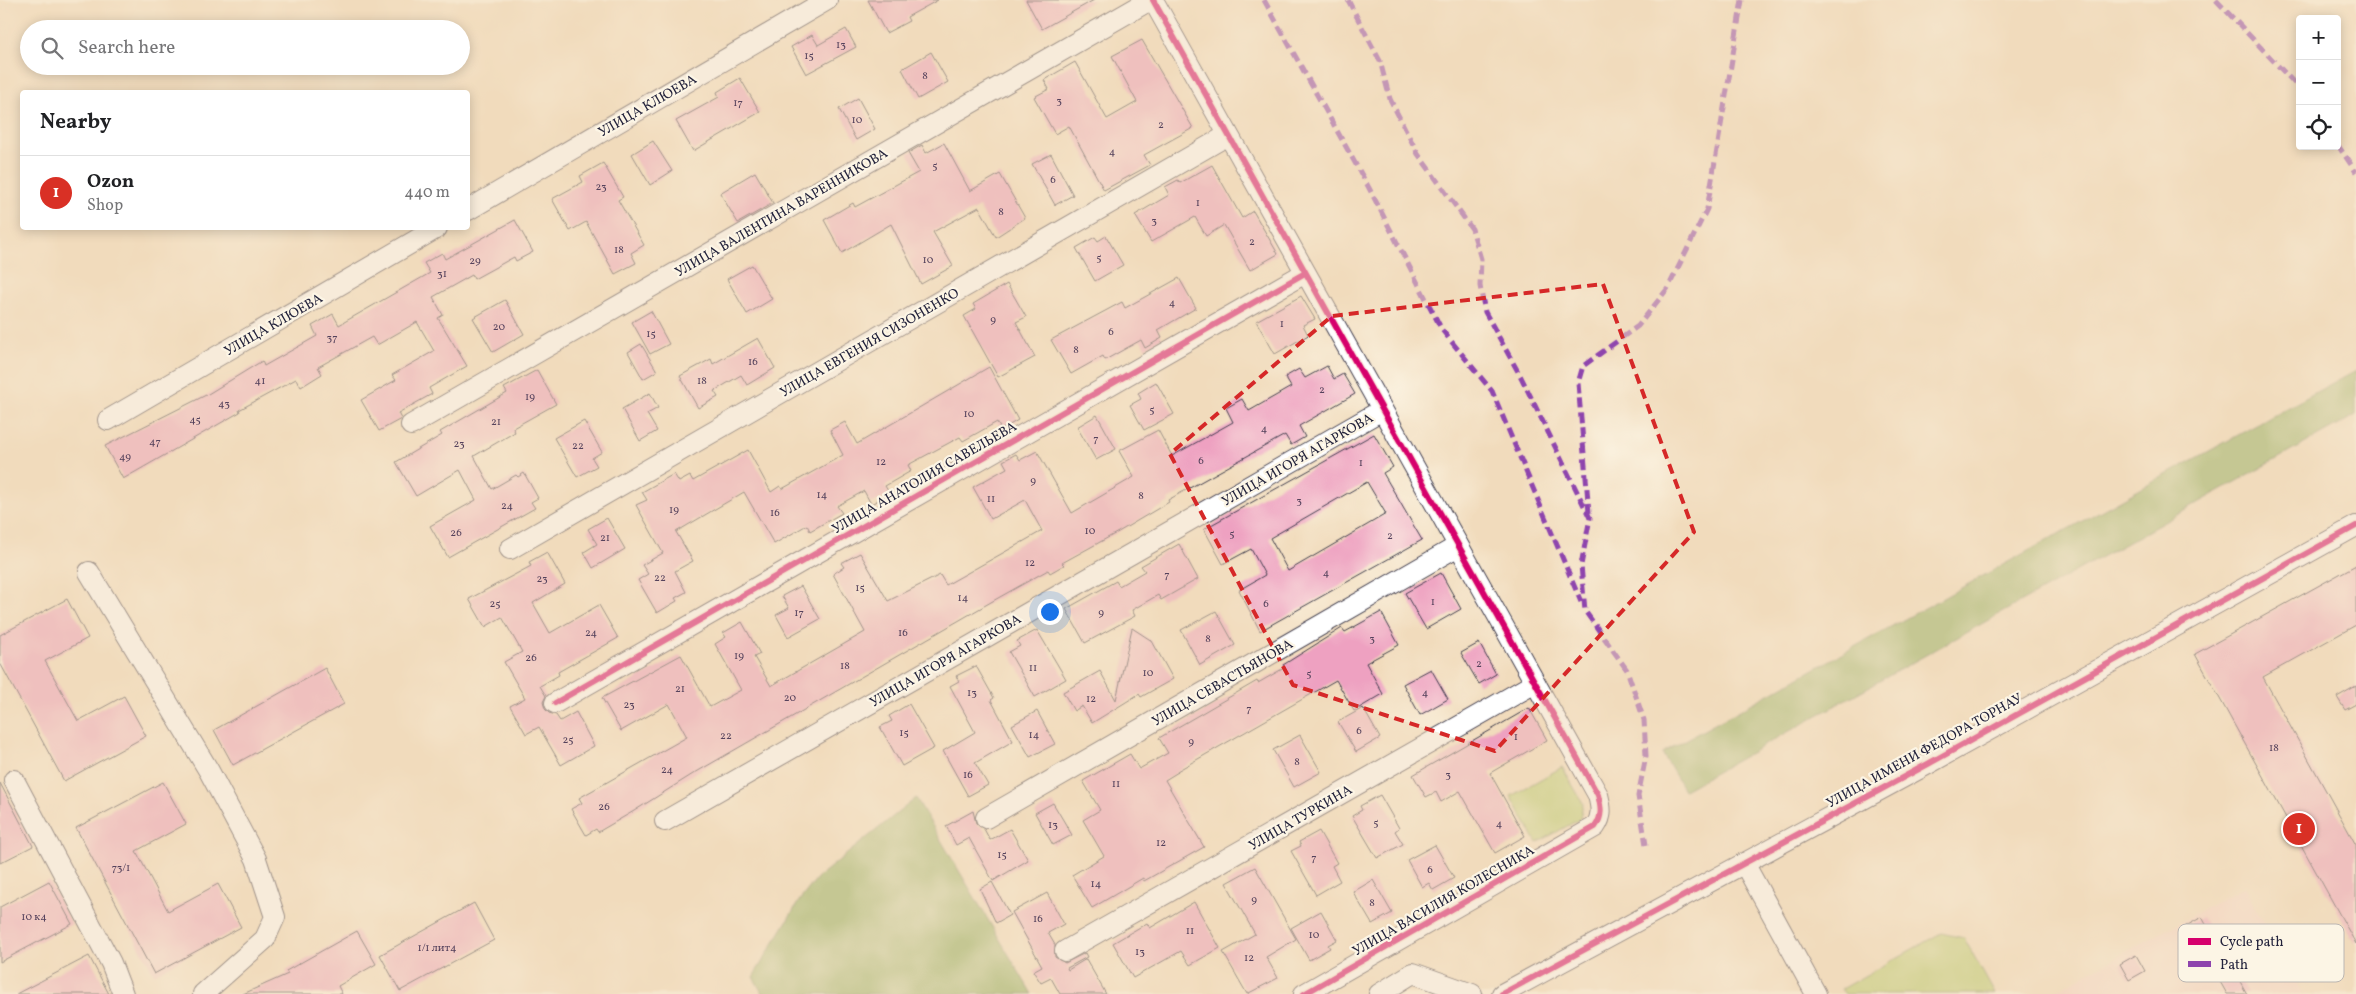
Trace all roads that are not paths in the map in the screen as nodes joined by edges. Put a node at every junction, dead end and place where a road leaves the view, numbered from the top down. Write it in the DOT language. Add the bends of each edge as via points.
graph roads {
  1 [pos="827,0"];
  2 [pos="1152,0"];
  3 [pos="1228,135"];
  4 [pos="470,209"];
  5 [pos="435,230"];
  6 [pos="1306,273"];
  7 [pos="1382,410"];
  8 [pos="108,420"];
  9 [pos="411,425"];
  10 [pos="2356,526"];
  11 [pos="1458,546"];
  12 [pos="510,549"];
  13 [pos="89,572"];
  14 [pos="1535,683"];
  15 [pos="555,703"];
  16 [pos="14,780"];
  17 [pos="986,818"];
  18 [pos="665,821"];
  19 [pos="1744,863"];
  20 [pos="1065,950"];
  21 [pos="123,994"];
  22 [pos="203,994"];
  23 [pos="1304,994"];
  24 [pos="1379,994"];
  25 [pos="1472,994"];
  26 [pos="1502,994"];
  27 [pos="1816,994"];
  1 -- 4 [label="street, УЛИЦА КЛЮЕВА"];
  2 -- 3 [label="street"];
  2 -- 9 [label="street, УЛИЦА ВАЛЕНТИНА ВАРЕННИКОВА"];
  3 -- 6 [label="street"];
  3 -- 12 [label="street, УЛИЦА ЕВГЕНИЯ СИЗОНЕНКО"];
  5 -- 8 [label="street, УЛИЦА КЛЮЕВА"];
  6 -- 7 [label="street"];
  6 -- 15 [label="street, УЛИЦА АНАТОЛИЯ САВЕЛЬЕВА"];
  7 -- 11 [label="street"];
  7 -- 18 [label="street, УЛИЦА ИГОРЯ АГАРКОВА"];
  10 -- 19 [label="street, УЛИЦА ИМЕНИ ФЕДОРА ТОРНАУ"];
  11 -- 14 [label="street"];
  11 -- 17 [label="street, УЛИЦА СЕВАСТЬЯНОВА"];
  13 -- 22 [label="street" via="209,770 256,859 275,917 265,939"];
  14 -- 20 [label="street, УЛИЦА ТУРКИНА"];
  14 -- 23 [label="street, УЛИЦА ВАСИЛИЯ КОЛЕСНИКА" via="1598,795 1601,819 1595,827"];
  16 -- 21 [label="street" via="111,963"];
  19 -- 26 [label="street, УЛИЦА ИМЕНИ ФЕДОРА ТОРНАУ"];
  19 -- 27 [label="street"];
  24 -- 25 [label="street" via="1413,974"];
}
